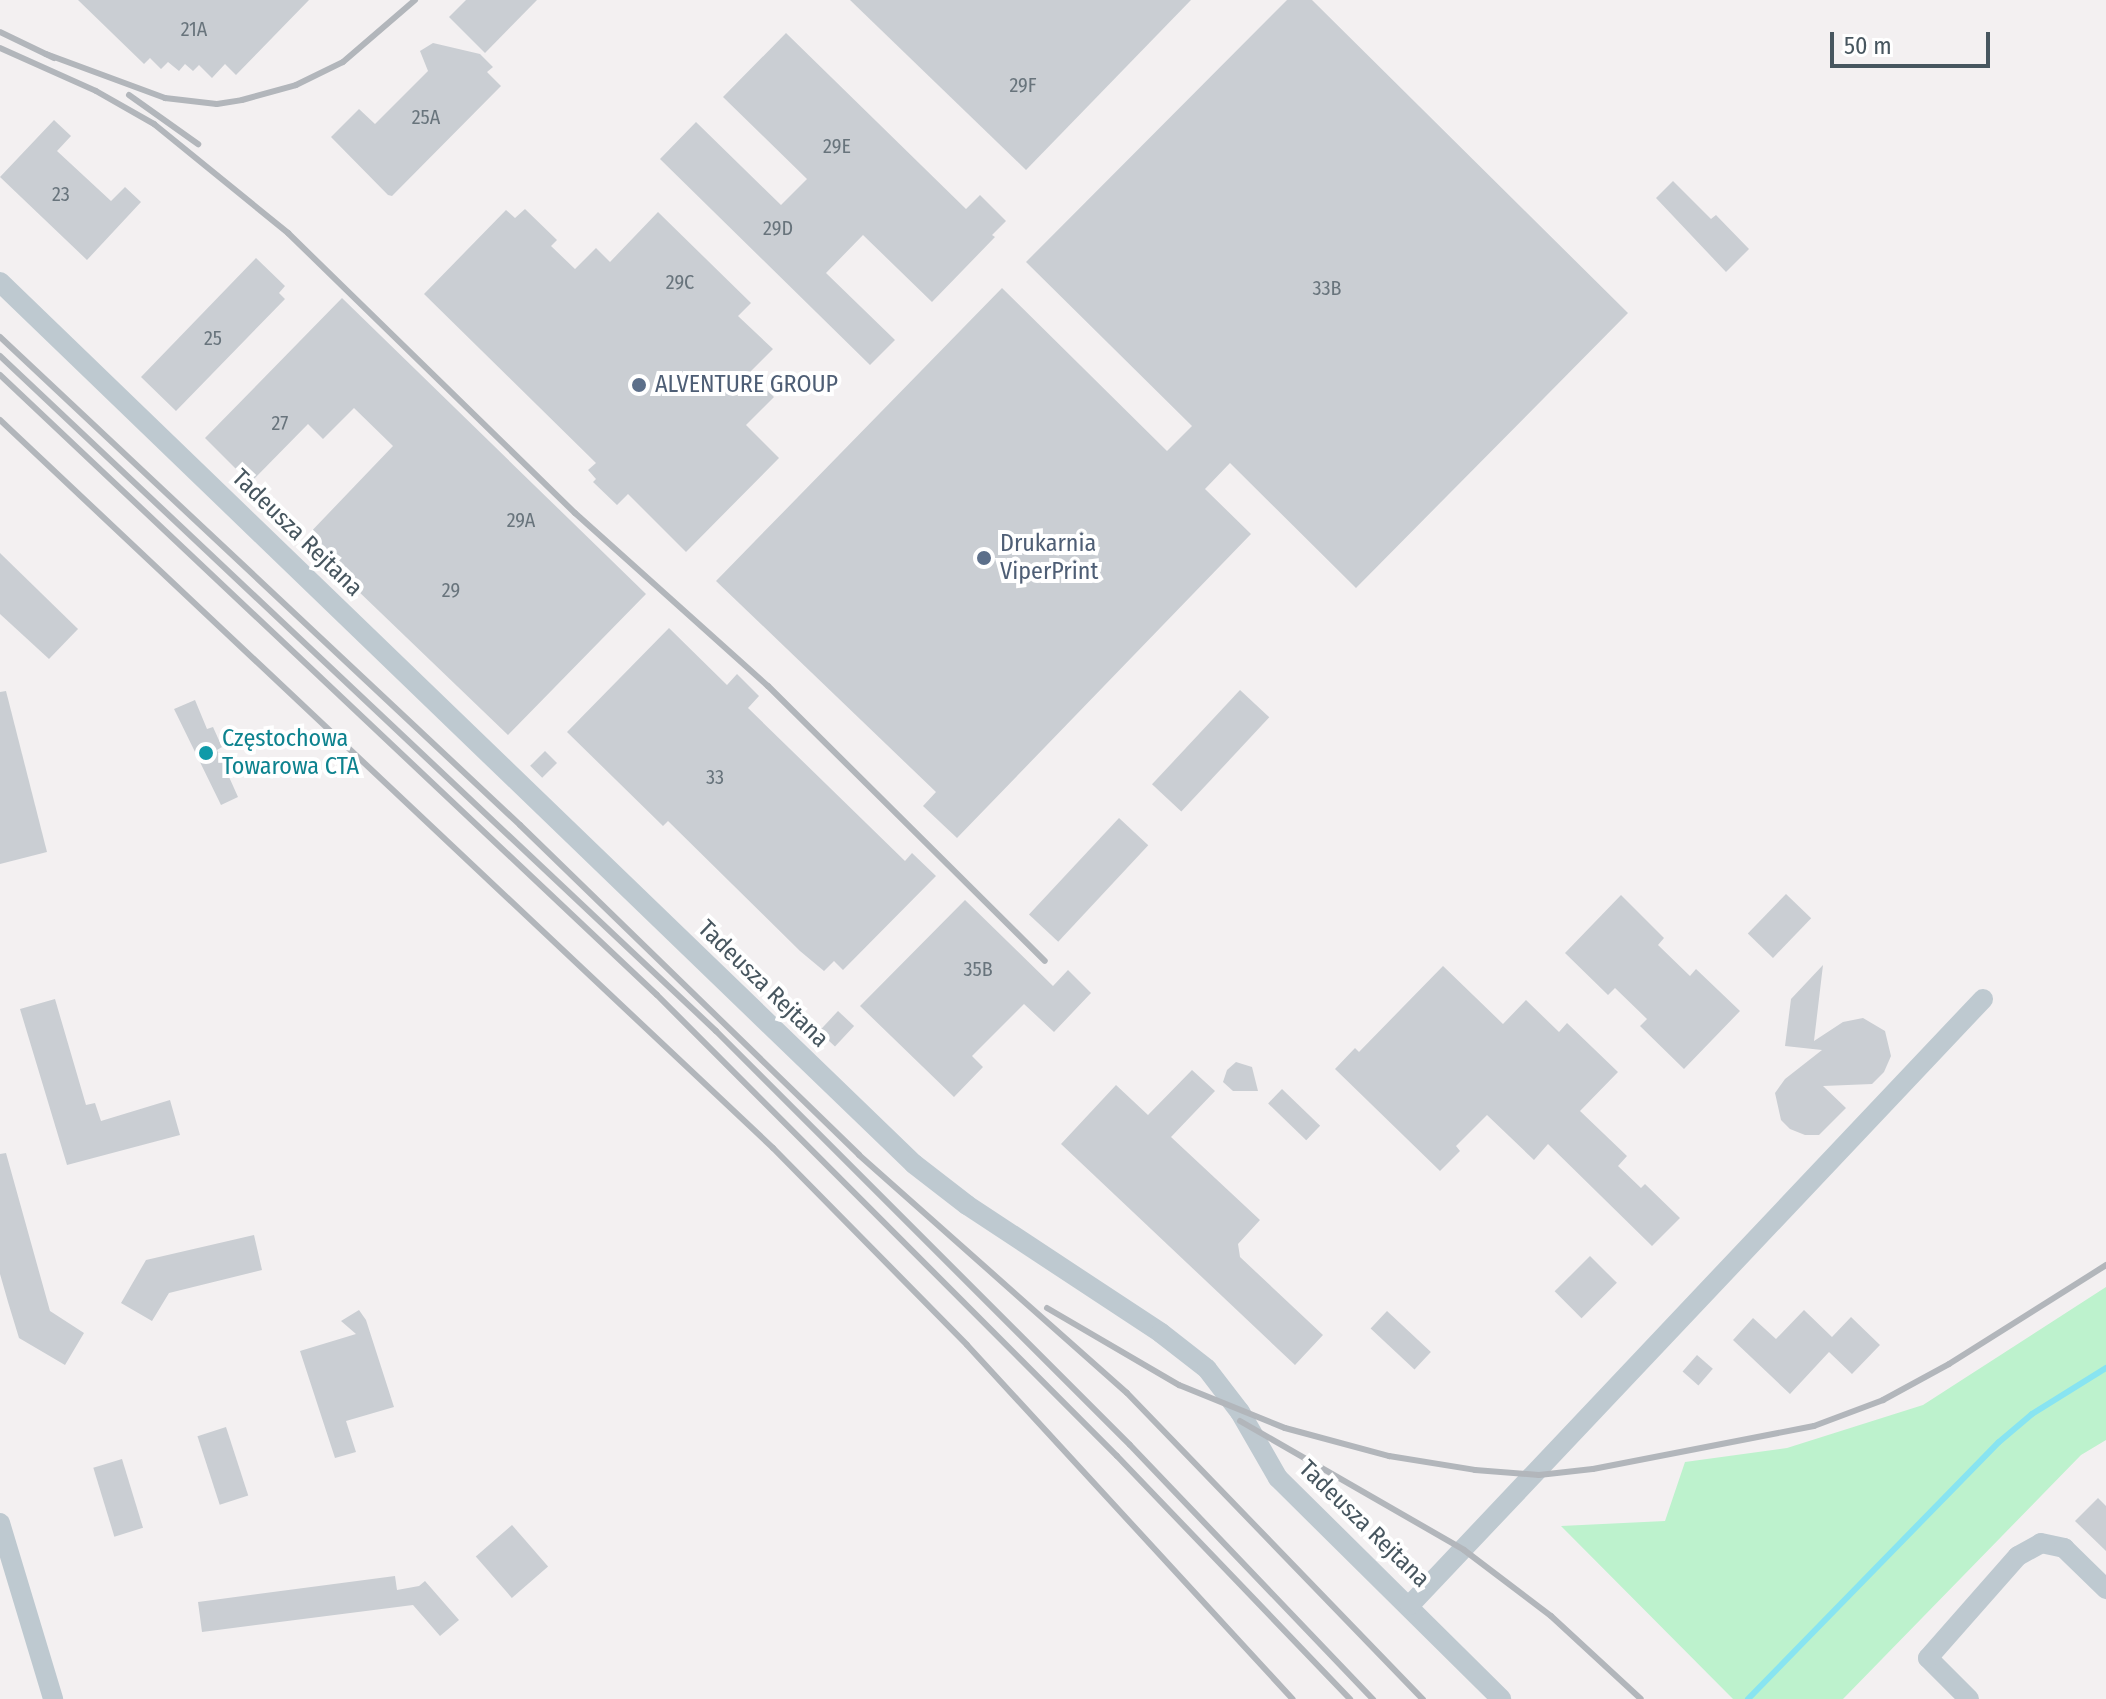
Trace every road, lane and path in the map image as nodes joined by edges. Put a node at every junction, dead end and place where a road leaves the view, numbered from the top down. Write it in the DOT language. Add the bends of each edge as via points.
graph roads {
  1 [pos="0,282"];
  2 [pos="1983,999"];
  3 [pos="0,1523"];
  4 [pos="2106,1589"];
  5 [pos="9,1590"];
  6 [pos="1410,1605"];
  7 [pos="53,1699"];
  8 [pos="1501,1699"];
  9 [pos="1969,1699"];
  1 -- 6 [label="street, Tadeusza Rejtana" via="914,1164 1207,1369 1240,1412 1278,1478"];
  2 -- 6 [label="street"];
  3 -- 5 [label="street"];
  4 -- 9 [label="street" via="2064,1548 2041,1543 2018,1556 1928,1658"];
  5 -- 7 [label="street"];
  6 -- 8 [label="street, Tadeusza Rejtana"];
}
